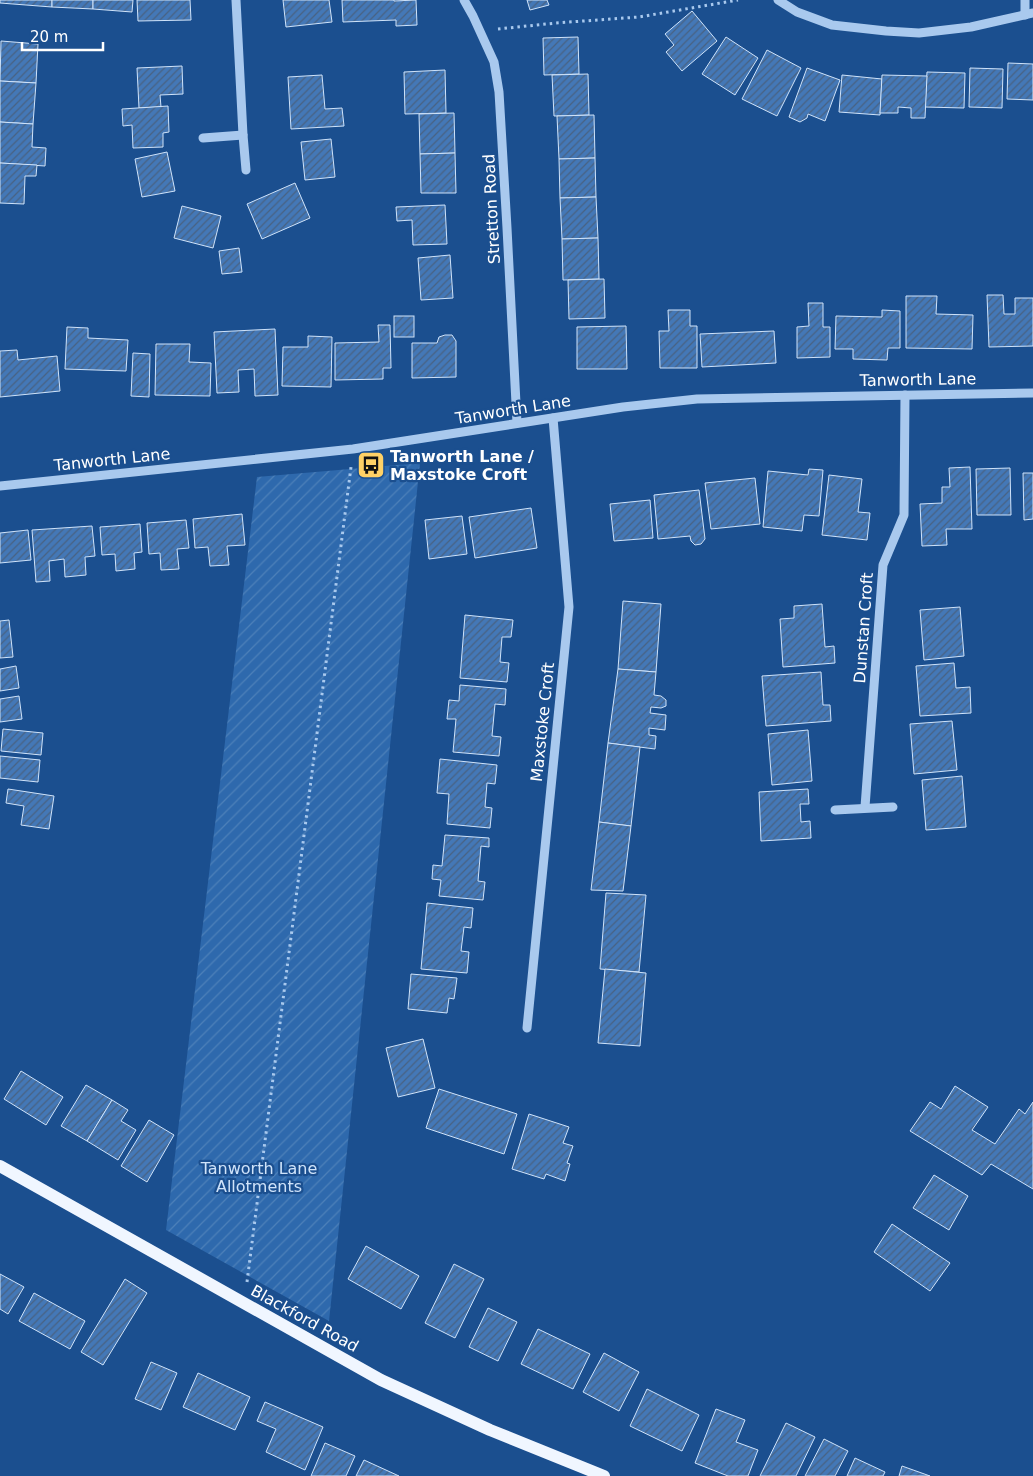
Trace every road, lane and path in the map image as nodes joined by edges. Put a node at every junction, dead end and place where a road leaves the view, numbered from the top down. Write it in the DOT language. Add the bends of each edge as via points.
graph roads {
  1 [pos="236,0"];
  2 [pos="464,0"];
  3 [pos="738,0"];
  4 [pos="778,0"];
  5 [pos="1025,0"];
  6 [pos="1029,14"];
  7 [pos="480,32"];
  8 [pos="242,135"];
  9 [pos="203,138"];
  10 [pos="246,170"];
  11 [pos="1033,393"];
  12 [pos="905,395"];
  13 [pos="553,418"];
  14 [pos="517,423"];
  15 [pos="353,449"];
  16 [pos="0,486"];
  17 [pos="865,807"];
  18 [pos="893,807"];
  19 [pos="835,810"];
  20 [pos="527,1028"];
  21 [pos="0,1166"];
  22 [pos="244,1303"];
  23 [pos="604,1476"];
  1 -- 8 [label="street"];
  2 -- 7 [label="street, Stretton Road"];
  3 -- 7 [label="path" via="639,17"];
  4 -- 6 [label="street" via="797,12 832,25 895,32 971,28"];
  5 -- 6 [label="street"];
  7 -- 14 [label="street, Stretton Road" via="494,62 499,92"];
  8 -- 9 [label="street"];
  8 -- 10 [label="street"];
  11 -- 12 [label="street, Tanworth Lane"];
  12 -- 13 [label="street, Tanworth Lane" via="698,399"];
  12 -- 17 [label="street, Dunstan Croft" via="904,514 883,565"];
  13 -- 14 [label="street, Tanworth Lane"];
  13 -- 20 [label="street, Maxstoke Croft" via="569,608"];
  14 -- 15 [label="street, Tanworth Lane"];
  15 -- 16 [label="street, Tanworth Lane"];
  15 -- 22 [label="path"];
  17 -- 18 [label="street"];
  17 -- 19 [label="street"];
  21 -- 22 [label="main road, Blackford Road"];
  22 -- 23 [label="main road, Blackford Road" via="381,1380 490,1430"];
}
